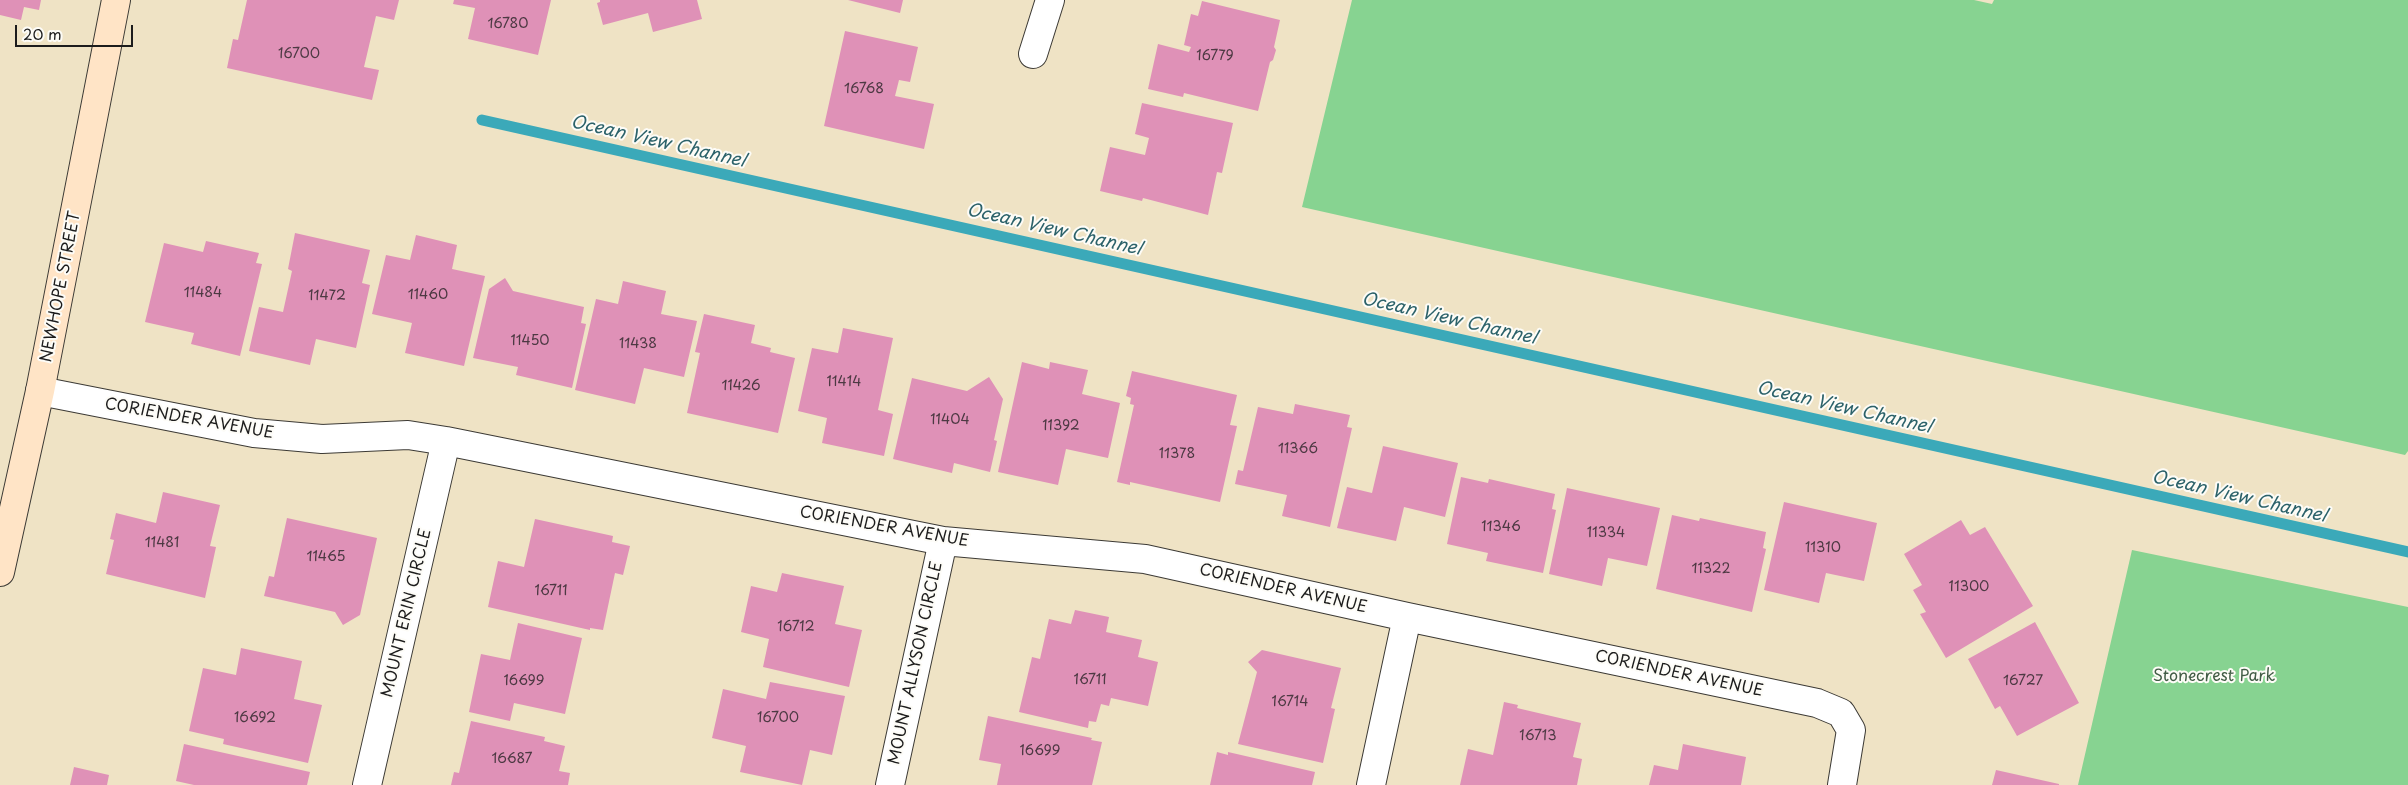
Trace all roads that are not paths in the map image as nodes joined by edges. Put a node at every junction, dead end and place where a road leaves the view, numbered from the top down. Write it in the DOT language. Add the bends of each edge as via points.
graph roads {
  1 [pos="116,0"];
  2 [pos="1050,0"];
  3 [pos="1033,54"];
  4 [pos="40,391"];
  5 [pos="446,440"];
  6 [pos="943,540"];
  7 [pos="0,572"];
  8 [pos="1407,617"];
  9 [pos="367,785"];
  10 [pos="890,785"];
  11 [pos="1371,785"];
  12 [pos="1842,785"];
  1 -- 4 [label="street, NEWHOPE STREET"];
  2 -- 3 [label="street"];
  4 -- 5 [label="street, CORIENDER AVENUE" via="254,434 322,438 408,435"];
  4 -- 7 [label="street, NEWHOPE STREET"];
  5 -- 6 [label="street, CORIENDER AVENUE"];
  5 -- 9 [label="street, MOUNT ERIN CIRCLE"];
  6 -- 8 [label="street, CORIENDER AVENUE" via="1145,559"];
  6 -- 10 [label="street, MOUNT ALLYSON CIRCLE"];
  8 -- 11 [label="street"];
  8 -- 12 [label="street, CORIENDER AVENUE" via="1817,703 1841,713 1851,730"];
}
